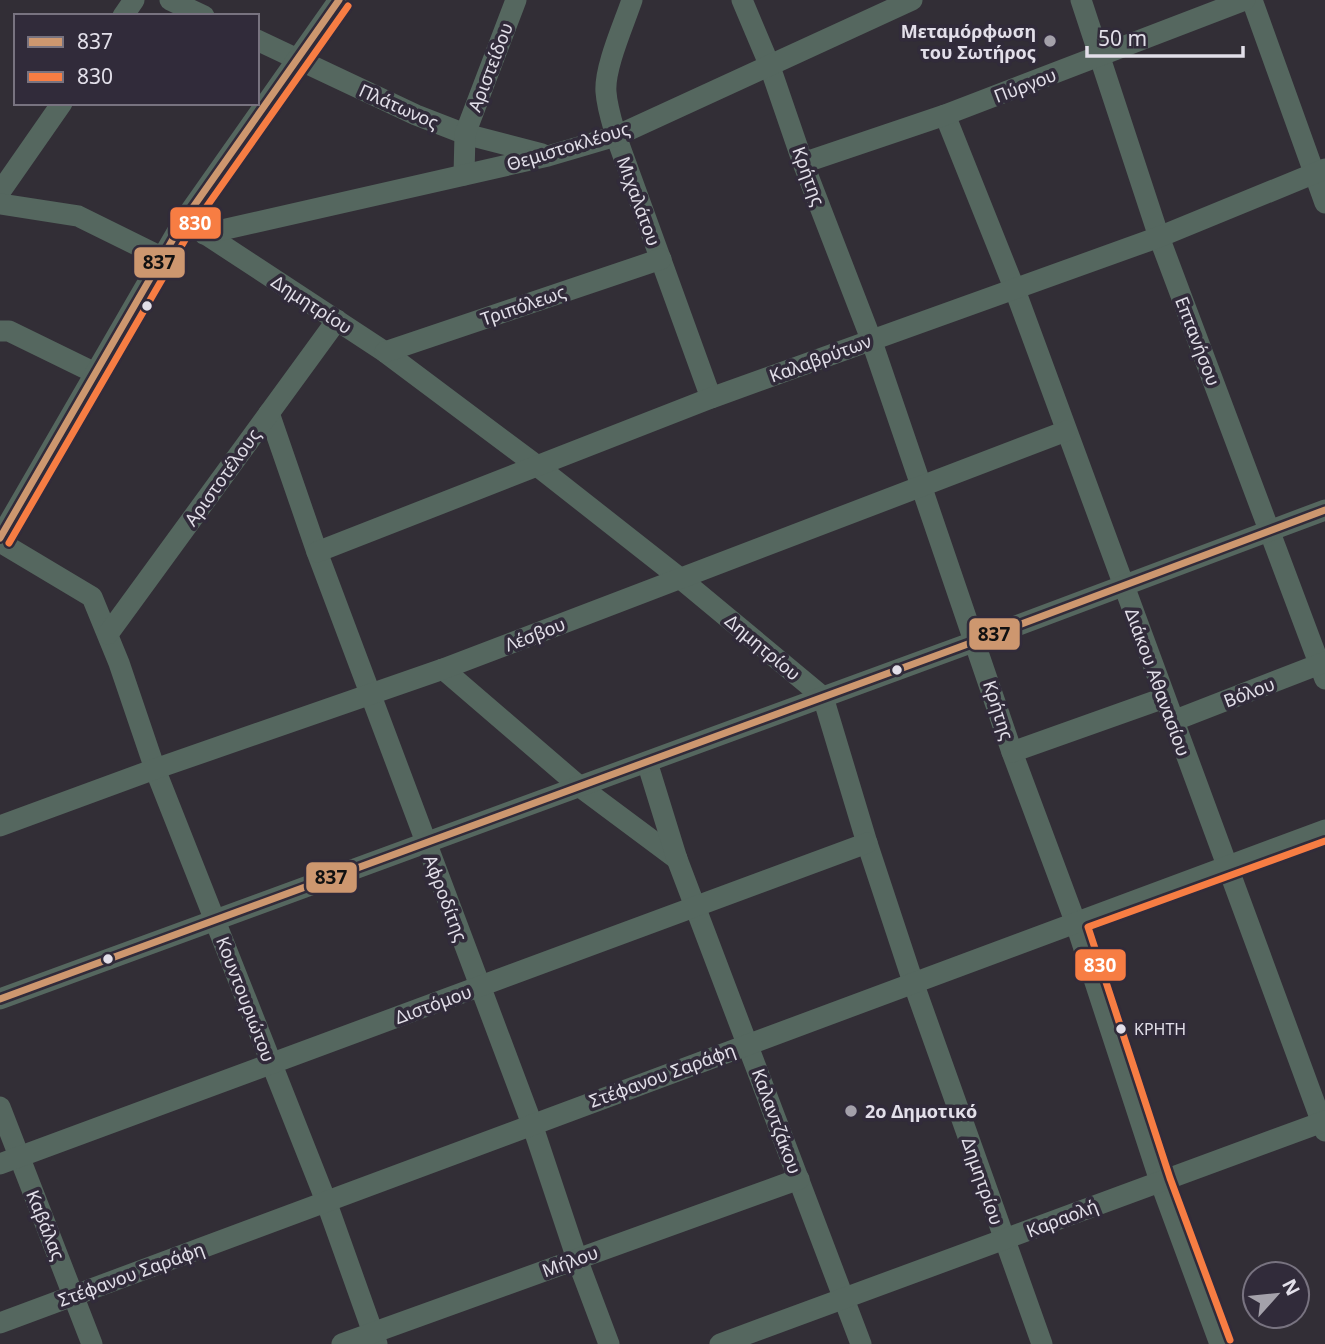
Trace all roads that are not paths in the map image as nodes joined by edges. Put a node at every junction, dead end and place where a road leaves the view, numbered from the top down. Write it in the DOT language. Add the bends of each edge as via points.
graph roads {
  1 [pos="170,0"];
  2 [pos="340,0"];
  3 [pos="516,0"];
  4 [pos="632,0"];
  5 [pos="742,0"];
  6 [pos="912,0"];
  7 [pos="1081,0"];
  8 [pos="1245,0"];
  9 [pos="1252,0"];
  10 [pos="200,14"];
  11 [pos="259,41"];
  12 [pos="1101,55"];
  13 [pos="297,59"];
  14 [pos="769,64"];
  15 [pos="61,105"];
  16 [pos="945,115"];
  17 [pos="465,134"];
  18 [pos="616,136"];
  19 [pos="548,156"];
  20 [pos="803,163"];
  21 [pos="1319,171"];
  22 [pos="464,175"];
  23 [pos="0,192"];
  24 [pos="1325,203"];
  25 [pos="0,204"];
  26 [pos="184,220"];
  27 [pos="204,234"];
  28 [pos="1159,236"];
  29 [pos="163,258"];
  30 [pos="661,259"];
  31 [pos="1015,290"];
  32 [pos="337,320"];
  33 [pos="0,331"];
  34 [pos="871,339"];
  35 [pos="385,352"];
  36 [pos="95,373"];
  37 [pos="711,398"];
  38 [pos="269,413"];
  39 [pos="1066,431"];
  40 [pos="536,465"];
  41 [pos="923,486"];
  42 [pos="1325,510"];
  43 [pos="1270,532"];
  44 [pos="0,540"];
  45 [pos="317,552"];
  46 [pos="681,579"];
  47 [pos="1123,586"];
  48 [pos="108,634"];
  49 [pos="976,641"];
  50 [pos="443,669"];
  51 [pos="1323,669"];
  52 [pos="370,694"];
  53 [pos="823,697"];
  54 [pos="1164,698"];
  55 [pos="1173,721"];
  56 [pos="1012,752"];
  57 [pos="647,762"];
  58 [pos="155,769"];
  59 [pos="579,786"];
  60 [pos="0,826"];
  61 [pos="1325,830"];
  62 [pos="425,843"];
  63 [pos="867,843"];
  64 [pos="677,859"];
  65 [pos="1227,866"];
  66 [pos="695,907"];
  67 [pos="216,920"];
  68 [pos="1075,921"];
  69 [pos="913,982"];
  70 [pos="480,986"];
  71 [pos="0,999"];
  72 [pos="748,1043"];
  73 [pos="271,1064"];
  74 [pos="0,1107"];
  75 [pos="532,1124"];
  76 [pos="1324,1125"];
  77 [pos="10,1161"];
  78 [pos="799,1179"];
  79 [pos="1160,1181"];
  80 [pos="326,1201"];
  81 [pos="1004,1240"];
  82 [pos="577,1259"];
  83 [pos="74,1295"];
  84 [pos="844,1297"];
  85 [pos="0,1323"];
  86 [pos="375,1338"];
  87 [pos="727,1343"];
  88 [pos="92,1344"];
  89 [pos="342,1344"];
  90 [pos="609,1344"];
  91 [pos="861,1344"];
  92 [pos="1042,1344"];
  93 [pos="1220,1344"];
  1 -- 10 [label="street"];
  2 -- 13 [label="street"];
  3 -- 17 [label="street, Αριστείδου"];
  4 -- 18 [label="street, Μιχαλάτου" via="608,73 606,90"];
  5 -- 14 [label="street, Κρήτης"];
  6 -- 14 [label="street, Θεμιστοκλέους"];
  7 -- 12 [label="street, Επτανήσου"];
  8 -- 12 [label="street, Πύργου"];
  9 -- 21 [label="street"];
  11 -- 13 [label="street, Πλάτωνος"];
  12 -- 16 [label="street, Πύργου"];
  12 -- 28 [label="street, Επτανήσου"];
  13 -- 17 [label="street, Πλάτωνος"];
  13 -- 26 [label="street"];
  14 -- 18 [label="street, Θεμιστοκλέους"];
  14 -- 20 [label="street, Κρήτης"];
  15 -- 23 [label="street"];
  16 -- 20 [label="street, Πύργου"];
  16 -- 31 [label="street, Διάκου Αθανασίου"];
  17 -- 19 [label="street, Πλάτωνος"];
  17 -- 22 [label="street, Αριστείδου"];
  18 -- 19 [label="street, Θεμιστοκλέους"];
  18 -- 30 [label="street, Μιχαλάτου"];
  19 -- 22 [label="street, Θεμιστοκλέους"];
  20 -- 34 [label="street, Κρήτης"];
  21 -- 24 [label="street"];
  21 -- 28 [label="street, Καλαβρύτων"];
  22 -- 27 [label="street, Θεμιστοκλέους"];
  25 -- 29 [label="street" via="78,216"];
  26 -- 27 [label="street, Δημητρίου"];
  26 -- 29 [label="street"];
  27 -- 32 [label="street, Δημητρίου"];
  28 -- 31 [label="street, Καλαβρύτων"];
  28 -- 43 [label="street, Επτανήσου"];
  29 -- 36 [label="street"];
  30 -- 35 [label="street, Τριπόλεως"];
  30 -- 37 [label="street, Μιχαλάτου"];
  31 -- 34 [label="street, Καλαβρύτων"];
  31 -- 39 [label="street, Διάκου Αθανασίου"];
  32 -- 35 [label="street, Δημητρίου"];
  32 -- 38 [label="street, Αριστοτέλους"];
  33 -- 36 [label="street" via="9,331"];
  34 -- 37 [label="street, Καλαβρύτων"];
  34 -- 41 [label="street, Κρήτης"];
  35 -- 40 [label="street, Δημητρίου"];
  36 -- 44 [label="street"];
  37 -- 40 [label="street, Καλαβρύτων"];
  38 -- 45 [label="street, Αφροδίτης"];
  38 -- 48 [label="street, Αριστοτέλους"];
  39 -- 41 [label="street, Λέσβου"];
  39 -- 47 [label="street, Διάκου Αθανασίου"];
  40 -- 45 [label="street, Καλαβρύτων"];
  40 -- 46 [label="street, Δημητρίου"];
  41 -- 46 [label="street, Λέσβου"];
  41 -- 49 [label="street, Κρήτης"];
  42 -- 43 [label="street"];
  43 -- 47 [label="street"];
  43 -- 51 [label="street, Επτανήσου"];
  44 -- 48 [label="street, Κουντουριώτου" via="92,597"];
  45 -- 52 [label="street, Αφροδίτης"];
  46 -- 50 [label="street, Λέσβου"];
  46 -- 53 [label="street, Δημητρίου"];
  47 -- 49 [label="street"];
  47 -- 54 [label="street, Διάκου Αθανασίου"];
  48 -- 58 [label="street, Κουντουριώτου"];
  49 -- 53 [label="street"];
  49 -- 56 [label="street, Κρήτης"];
  50 -- 52 [label="street, Λέσβου"];
  50 -- 59 [label="street"];
  51 -- 55 [label="street, Βόλου"];
  52 -- 58 [label="street, Λέσβου"];
  52 -- 62 [label="street, Αφροδίτης"];
  53 -- 57 [label="street"];
  53 -- 63 [label="street, Δημητρίου"];
  54 -- 55 [label="street, Διάκου Αθανασίου"];
  54 -- 56 [label="street"];
  55 -- 65 [label="street, Διάκου Αθανασίου"];
  56 -- 68 [label="street, Κρήτης"];
  57 -- 59 [label="street"];
  57 -- 64 [label="street, Καλαντζάκου"];
  58 -- 60 [label="street, Λέσβου"];
  58 -- 67 [label="street, Κουντουριώτου"];
  59 -- 62 [label="street"];
  59 -- 64 [label="street"];
  61 -- 65 [label="street, Στέφανου Σαράφη"];
  62 -- 67 [label="street"];
  62 -- 70 [label="street, Αφροδίτης"];
  63 -- 66 [label="street, Διστόμου"];
  63 -- 69 [label="street, Δημητρίου"];
  64 -- 66 [label="street, Καλαντζάκου"];
  65 -- 68 [label="street, Στέφανου Σαράφη"];
  65 -- 76 [label="street, Διάκου Αθανασίου"];
  66 -- 70 [label="street, Διστόμου"];
  66 -- 72 [label="street, Καλαντζάκου"];
  67 -- 71 [label="street"];
  67 -- 73 [label="street, Κουντουριώτου"];
  68 -- 69 [label="street, Στέφανου Σαράφη"];
  68 -- 79 [label="street, Κρήτης"];
  69 -- 72 [label="street, Στέφανου Σαράφη"];
  69 -- 81 [label="street, Δημητρίου"];
  70 -- 73 [label="street, Διστόμου"];
  70 -- 75 [label="street, Αφροδίτης"];
  72 -- 75 [label="street, Στέφανου Σαράφη"];
  72 -- 78 [label="street, Καλαντζάκου"];
  73 -- 77 [label="street, Διστόμου"];
  73 -- 80 [label="street, Κουντουριώτου"];
  74 -- 77 [label="street, Καβάλας"];
  75 -- 80 [label="street, Στέφανου Σαράφη"];
  75 -- 82 [label="street, Αφροδίτης"];
  76 -- 79 [label="street, Καραολή"];
  77 -- 83 [label="street, Καβάλας"];
  78 -- 82 [label="street, Μήλου"];
  78 -- 84 [label="street, Καλαντζάκου"];
  79 -- 81 [label="street, Καραολή"];
  79 -- 93 [label="street, Κρήτης"];
  80 -- 83 [label="street, Στέφανου Σαράφη"];
  80 -- 86 [label="street, Κουντουριώτου"];
  81 -- 84 [label="street, Καραολή"];
  81 -- 92 [label="street, Δημητρίου"];
  82 -- 86 [label="street, Μήλου"];
  82 -- 90 [label="street, Αφροδίτης"];
  83 -- 85 [label="street, Στέφανου Σαράφη"];
  83 -- 88 [label="street, Καβάλας"];
  84 -- 87 [label="street, Καραολή"];
  84 -- 91 [label="street, Καλαντζάκου"];
  86 -- 89 [label="street, Μήλου"];
}
